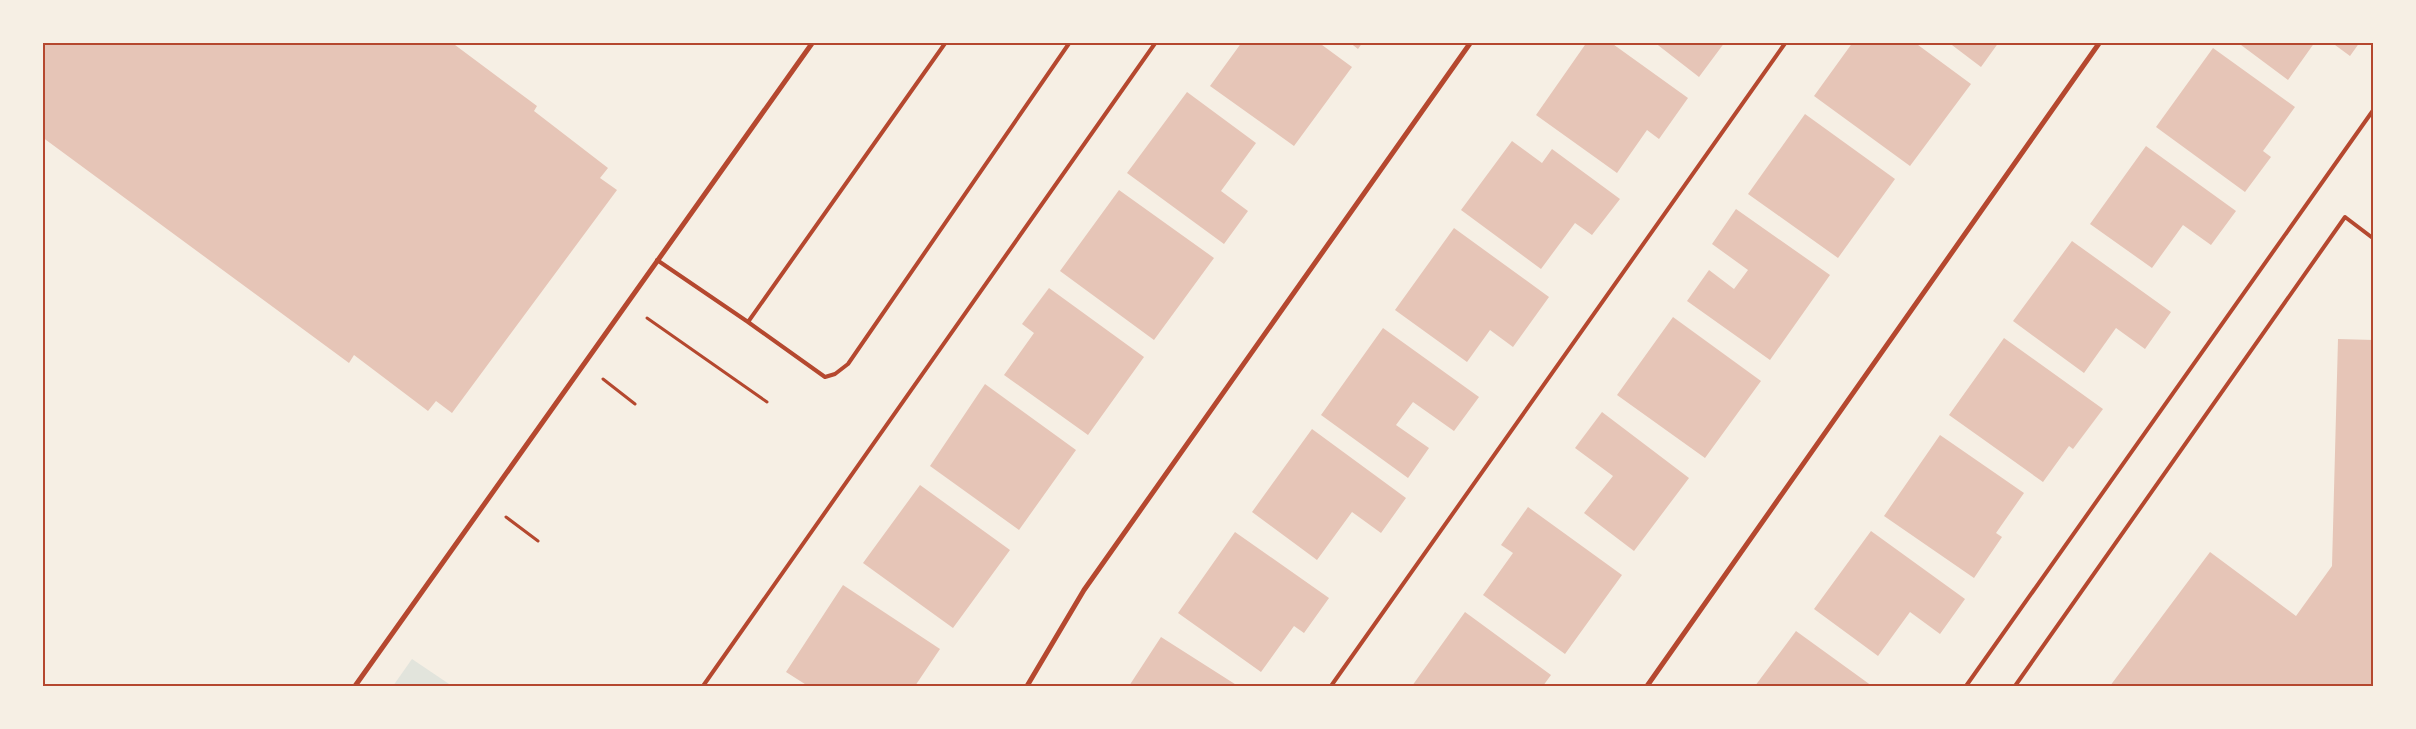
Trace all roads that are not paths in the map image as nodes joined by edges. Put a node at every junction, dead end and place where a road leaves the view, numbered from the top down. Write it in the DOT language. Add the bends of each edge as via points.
graph roads {
  1 [pos="813,42"];
  2 [pos="946,42"];
  3 [pos="1070,42"];
  4 [pos="1156,42"];
  5 [pos="1471,42"];
  6 [pos="1786,42"];
  7 [pos="2100,42"];
  8 [pos="2374,109"];
  9 [pos="2374,239"];
  10 [pos="657,260"];
  11 [pos="748,322"];
  12 [pos="355,686"];
  13 [pos="703,686"];
  14 [pos="1027,686"];
  15 [pos="1331,686"];
  16 [pos="1647,686"];
  17 [pos="1966,686"];
  18 [pos="2015,686"];
  1 -- 10 [label="street"];
  2 -- 11 [label="lane"];
  3 -- 11 [label="lane" via="848,364 825,377"];
  4 -- 13 [label="lane"];
  5 -- 14 [label="street" via="1084,590"];
  6 -- 15 [label="lane"];
  7 -- 16 [label="street"];
  8 -- 17 [label="lane"];
  9 -- 18 [label="lane" via="2345,217"];
  10 -- 11 [label="lane"];
  10 -- 12 [label="street"];
}
